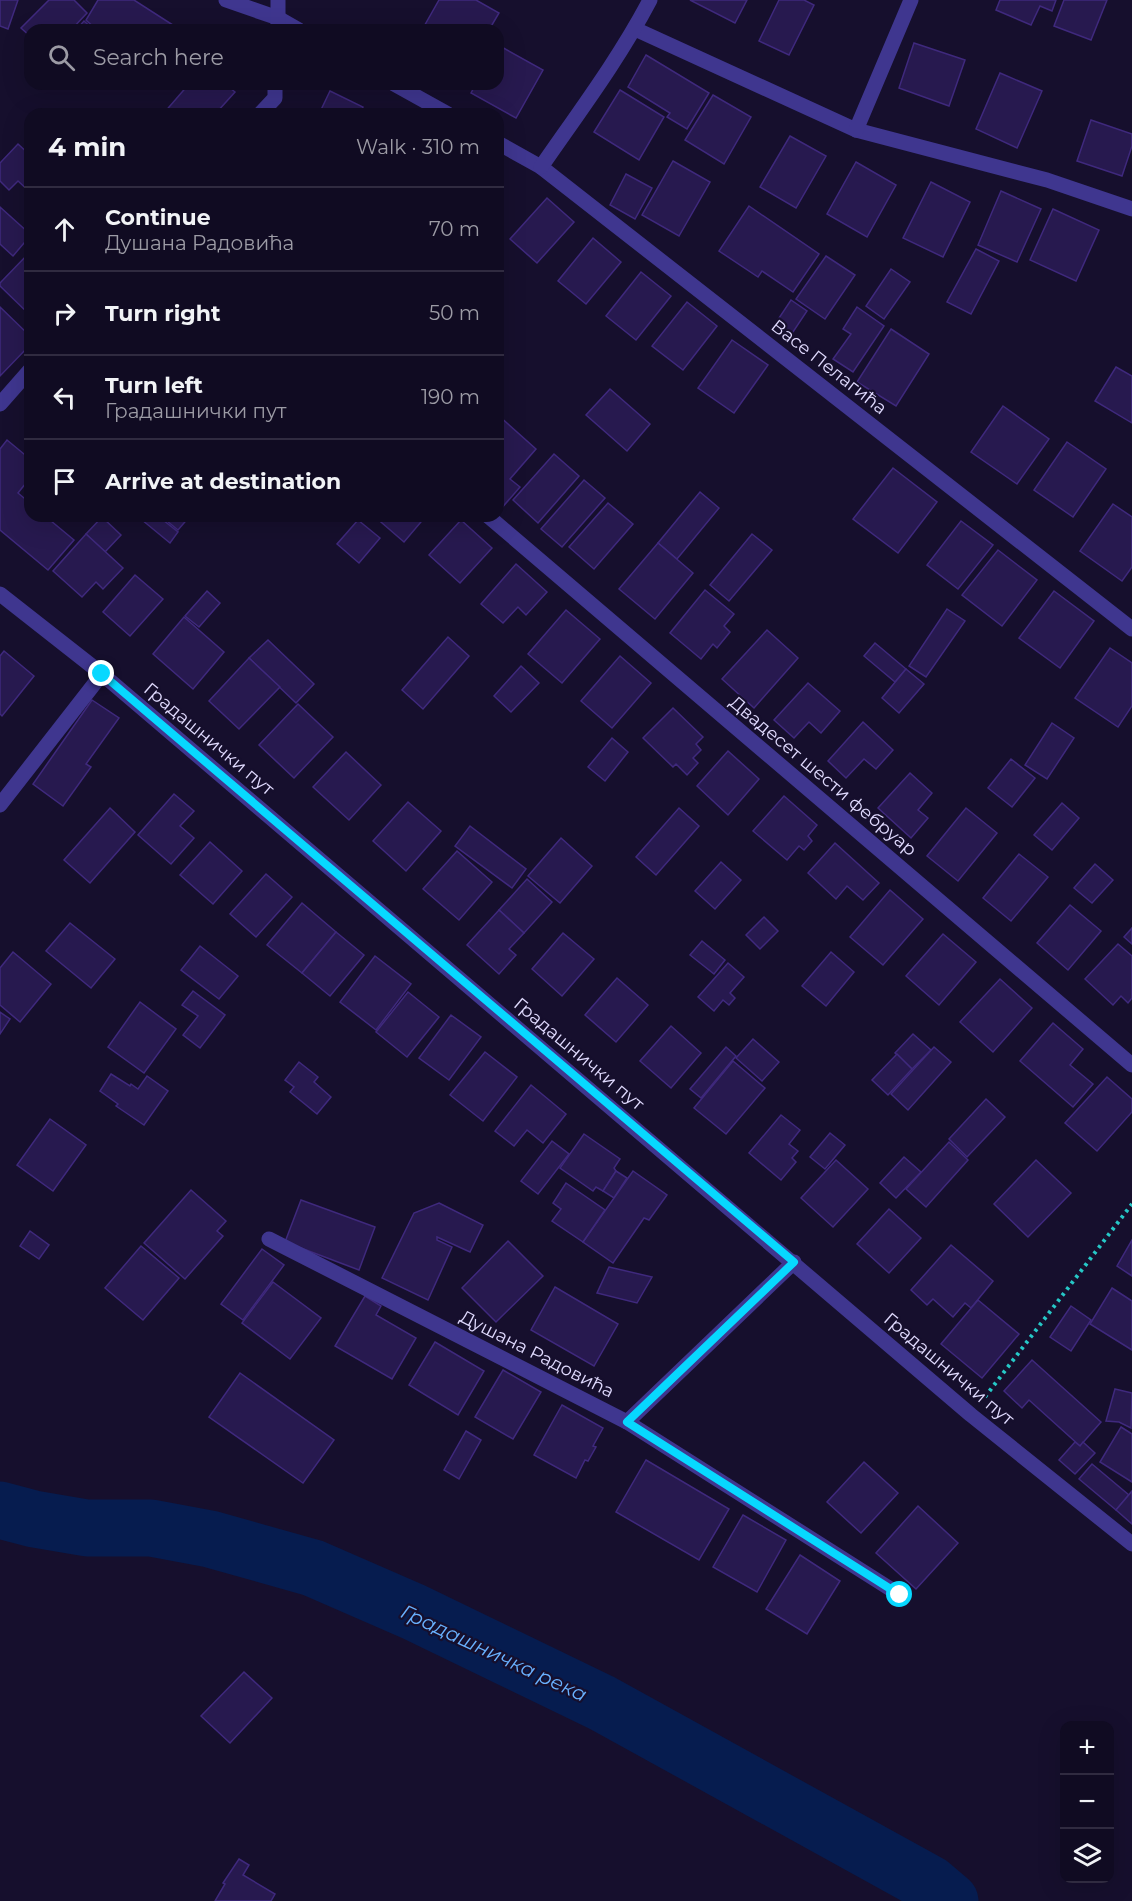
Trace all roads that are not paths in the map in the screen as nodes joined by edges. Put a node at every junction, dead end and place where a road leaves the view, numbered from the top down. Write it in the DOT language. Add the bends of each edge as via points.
graph roads {
  1 [pos="226,0"];
  2 [pos="278,0"];
  3 [pos="650,0"];
  4 [pos="911,0"];
  5 [pos="278,24"];
  6 [pos="635,29"];
  7 [pos="275,90"];
  8 [pos="405,90"];
  9 [pos="265,108"];
  10 [pos="437,108"];
  11 [pos="856,130"];
  12 [pos="504,145"];
  13 [pos="541,167"];
  14 [pos="1132,209"];
  15 [pos="24,377"];
  16 [pos="0,404"];
  17 [pos="495,522"];
  18 [pos="0,594"];
  19 [pos="1132,629"];
  20 [pos="102,674"];
  21 [pos="0,805"];
  22 [pos="1132,1065"];
  23 [pos="269,1239"];
  24 [pos="794,1262"];
  25 [pos="627,1422"];
  26 [pos="1132,1544"];
  27 [pos="900,1595"];
  1 -- 5 [label="street"];
  2 -- 5 [label="street"];
  3 -- 6 [label="street"];
  4 -- 11 [label="street"];
  6 -- 11 [label="street"];
  6 -- 13 [label="street"];
  7 -- 9 [label="street" via="274,98"];
  8 -- 10 [label="street"];
  11 -- 14 [label="street" via="1047,180"];
  12 -- 13 [label="street, Васе Пелагића"];
  13 -- 19 [label="street, Васе Пелагића"];
  15 -- 16 [label="street"];
  17 -- 22 [label="street, Двадесет шести фебруар"];
  18 -- 20 [label="street, Градашнички пут"];
  20 -- 21 [label="street"];
  20 -- 24 [label="street, Градашнички пут"];
  23 -- 25 [label="street, Душана Радовића"];
  24 -- 25 [label="street"];
  24 -- 26 [label="street, Градашнички пут" via="971,1415"];
  25 -- 27 [label="street, Душана Радовића"];
}
